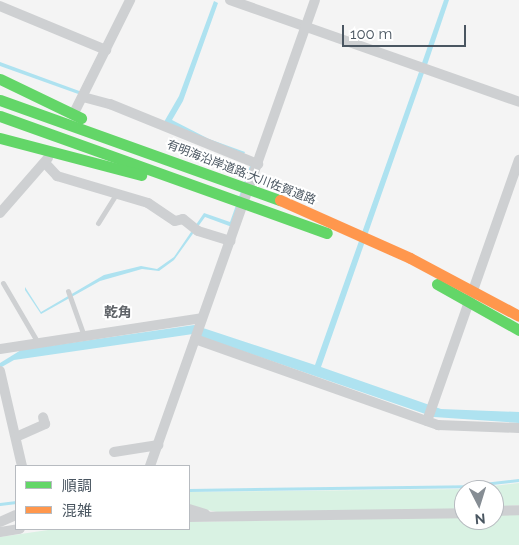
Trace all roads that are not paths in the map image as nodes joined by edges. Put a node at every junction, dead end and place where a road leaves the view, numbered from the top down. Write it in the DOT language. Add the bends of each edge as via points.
graph roads {
  1 [pos="130,0"];
  2 [pos="230,0"];
  3 [pos="315,0"];
  4 [pos="0,6"];
  5 [pos="305,27"];
  6 [pos="106,50"];
  7 [pos="0,79"];
  8 [pos="83,97"];
  9 [pos="0,100"];
  10 [pos="519,102"];
  11 [pos="76,109"];
  12 [pos="0,116"];
  13 [pos="0,138"];
  14 [pos="519,160"];
  15 [pos="258,164"];
  16 [pos="211,175"];
  17 [pos="213,190"];
  18 [pos="514,190"];
  19 [pos="117,193"];
  20 [pos="1,211"];
  21 [pos="98,223"];
  22 [pos="230,241"];
  23 [pos="2,283"];
  24 [pos="68,292"];
  25 [pos="519,316"];
  26 [pos="201,321"];
  27 [pos="519,330"];
  28 [pos="84,336"];
  29 [pos="196,338"];
  30 [pos="38,343"];
  31 [pos="0,348"];
  32 [pos="0,371"];
  33 [pos="2,396"];
  34 [pos="43,417"];
  35 [pos="426,421"];
  36 [pos="519,428"];
  37 [pos="16,437"];
  38 [pos="158,445"];
  39 [pos="114,452"];
  40 [pos="22,465"];
  41 [pos="150,465"];
  42 [pos="190,509"];
  43 [pos="519,510"];
  44 [pos="504,511"];
  45 [pos="454,513"];
  46 [pos="15,514"];
  47 [pos="208,516"];
  48 [pos="190,517"];
  49 [pos="0,522"];
  50 [pos="15,530"];
  51 [pos="0,532"];
  1 -- 6 [label="street"];
  2 -- 5 [label="street"];
  3 -- 5 [label="street"];
  4 -- 6 [label="street"];
  5 -- 10 [label="street"];
  5 -- 15 [label="street"];
  6 -- 8 [label="street"];
  7 -- 16 [label="highway" via="129,141"];
  8 -- 11 [label="street"];
  8 -- 15 [label="street" via="110,104"];
  9 -- 16 [label="highway, 有明海沿岸道路;大川佐賀道路"];
  12 -- 17 [label="highway, 有明海沿岸道路;大川佐賀道路"];
  13 -- 17 [label="highway" via="110,168"];
  14 -- 18 [label="street"];
  15 -- 22 [label="street"];
  16 -- 25 [label="highway, 有明海沿岸道路;大川佐賀道路" via="410,258"];
  17 -- 27 [label="highway, 有明海沿岸道路;大川佐賀道路" via="335,236 405,268"];
  18 -- 35 [label="street"];
  19 -- 20 [label="street" via="57,176 47,160"];
  19 -- 21 [label="lane"];
  19 -- 22 [label="street" via="148,203 175,220 189,222 195,229"];
  22 -- 26 [label="street"];
  23 -- 30 [label="lane"];
  24 -- 28 [label="lane"];
  26 -- 28 [label="street"];
  26 -- 29 [label="street"];
  28 -- 30 [label="street"];
  29 -- 35 [label="street"];
  29 -- 38 [label="street"];
  30 -- 31 [label="street"];
  32 -- 33 [label="street"];
  33 -- 37 [label="street"];
  34 -- 37 [label="street" via="46,424"];
  35 -- 36 [label="street"];
  37 -- 40 [label="street"];
  38 -- 39 [label="street"];
  38 -- 41 [label="street"];
  42 -- 47 [label="street" via="200,510"];
  43 -- 44 [label="street"];
  45 -- 47 [label="street"];
  46 -- 49 [label="street"];
  47 -- 48 [label="street"];
  50 -- 51 [label="street"];
}
